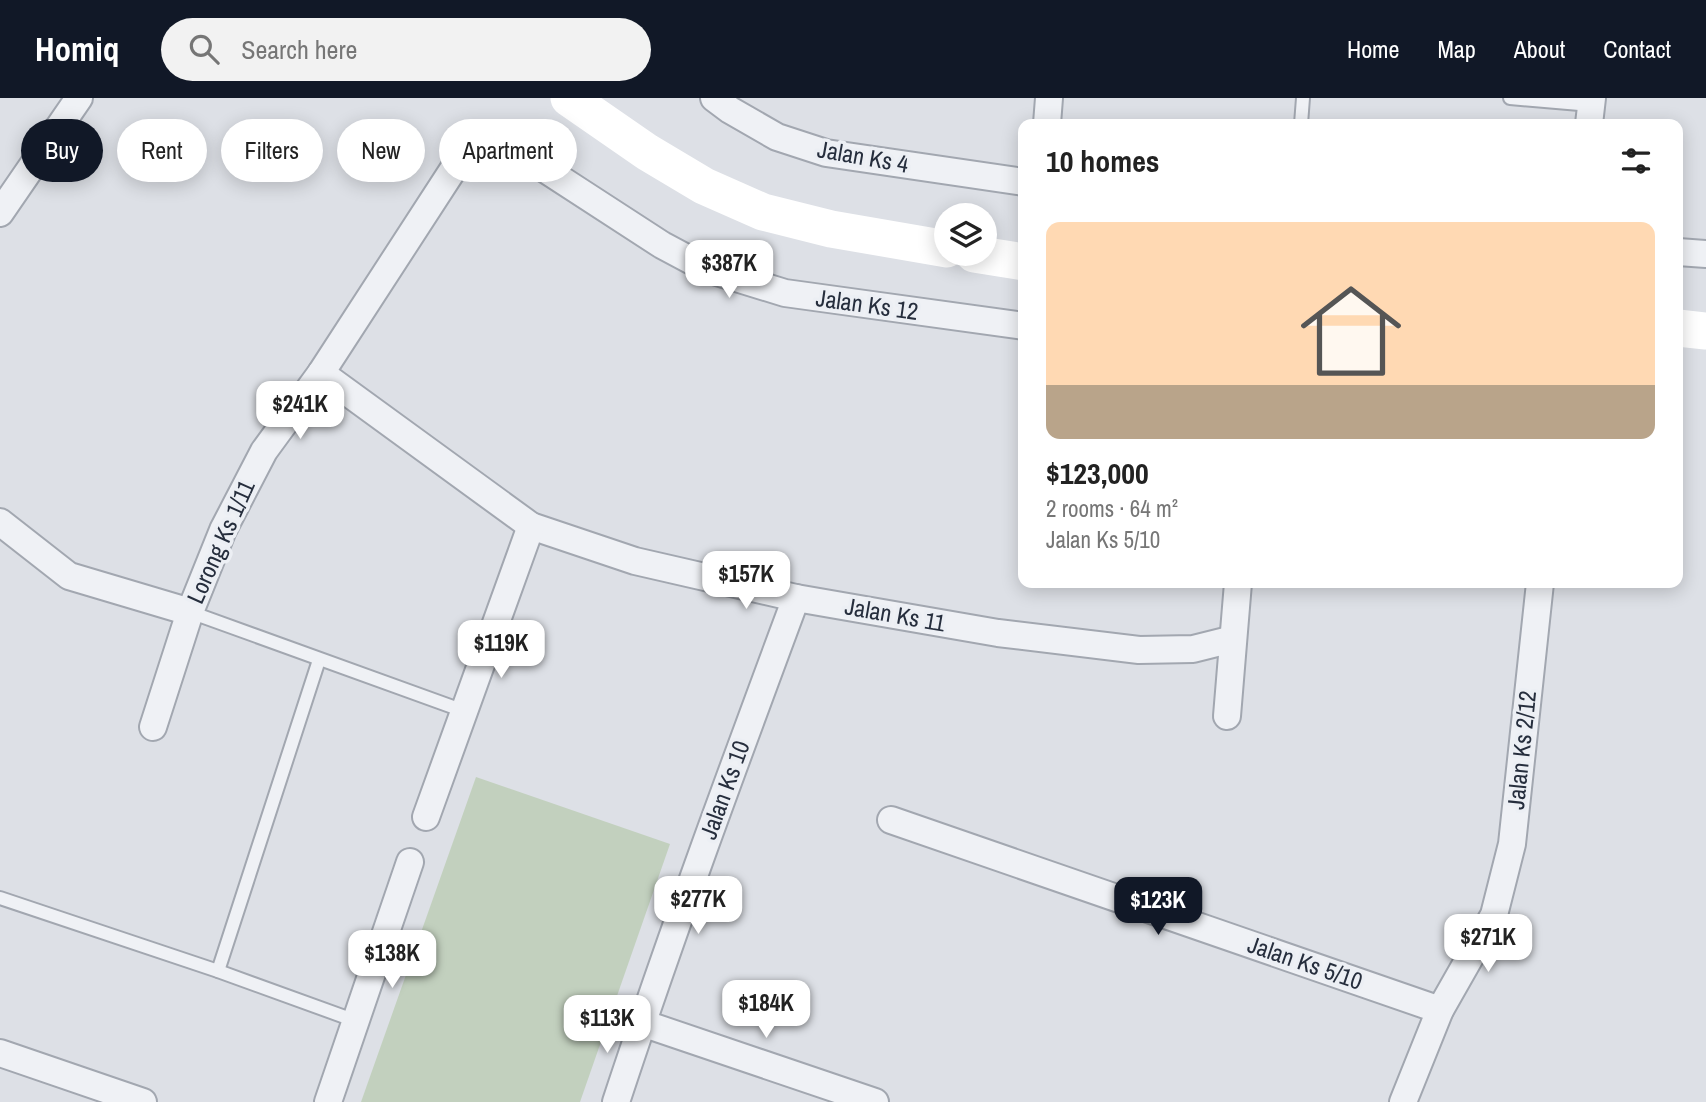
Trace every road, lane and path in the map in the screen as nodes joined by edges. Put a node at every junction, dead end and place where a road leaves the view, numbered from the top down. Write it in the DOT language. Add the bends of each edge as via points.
graph roads {
  1 [pos="79,98"];
  2 [pos="569,98"];
  3 [pos="714,98"];
  4 [pos="1049,98"];
  5 [pos="1303,98"];
  6 [pos="1510,98"];
  7 [pos="1590,109"];
  8 [pos="1047,119"];
  9 [pos="1301,119"];
  10 [pos="1018,181"];
  11 [pos="445,182"];
  12 [pos="565,182"];
  13 [pos="0,214"];
  14 [pos="934,247"];
  15 [pos="1683,252"];
  16 [pos="1706,254"];
  17 [pos="997,258"];
  18 [pos="1018,261"];
  19 [pos="1018,325"];
  20 [pos="1683,329"];
  21 [pos="1706,331"];
  22 [pos="321,373"];
  23 [pos="0,522"];
  24 [pos="531,526"];
  25 [pos="1238,588"];
  26 [pos="1539,588"];
  27 [pos="796,598"];
  28 [pos="190,612"];
  29 [pos="1233,639"];
  30 [pos="319,660"];
  31 [pos="464,711"];
  32 [pos="1227,716"];
  33 [pos="153,727"];
  34 [pos="426,817"];
  35 [pos="891,820"];
  36 [pos="410,862"];
  37 [pos="0,898"];
  38 [pos="218,971"];
  39 [pos="1440,1010"];
  40 [pos="356,1021"];
  41 [pos="642,1023"];
  42 [pos="0,1053"];
  43 [pos="144,1102"];
  44 [pos="328,1102"];
  45 [pos="616,1102"];
  46 [pos="875,1102"];
  47 [pos="1403,1102"];
  1 -- 13 [label="street"];
  2 -- 14 [label="street" via="704,186 763,212"];
  3 -- 10 [label="street, Jalan Ks 4" via="777,137 826,153"];
  4 -- 8 [label="street"];
  5 -- 9 [label="lane"];
  6 -- 7 [label="lane"];
  11 -- 22 [label="street, Lorong Ks 1/11"];
  12 -- 19 [label="street, Jalan Ks 12" via="707,269 785,293"];
  15 -- 16 [label="street"];
  17 -- 18 [label="street"];
  20 -- 21 [label="street"];
  22 -- 24 [label="street, Jalan Ks 11"];
  22 -- 28 [label="street, Lorong Ks 1/11" via="264,451 223,530"];
  23 -- 28 [label="street" via="69,576"];
  24 -- 27 [label="street, Jalan Ks 11" via="635,561"];
  24 -- 31 [label="street"];
  25 -- 29 [label="street"];
  26 -- 39 [label="street, Jalan Ks 2/12" via="1512,844 1494,915"];
  27 -- 29 [label="street, Jalan Ks 11" via="998,633 1139,650 1193,649"];
  27 -- 41 [label="street, Jalan Ks 10"];
  28 -- 30 [label="lane"];
  28 -- 33 [label="street, Lorong Ks 1/11"];
  29 -- 32 [label="street"];
  30 -- 31 [label="lane"];
  30 -- 38 [label="lane"];
  31 -- 34 [label="street"];
  35 -- 39 [label="street, Jalan Ks 5/10"];
  36 -- 40 [label="street"];
  37 -- 38 [label="lane"];
  38 -- 40 [label="lane"];
  39 -- 47 [label="street, Jalan Ks 2/12"];
  40 -- 44 [label="street"];
  41 -- 45 [label="street, Jalan Ks 10"];
  41 -- 46 [label="street"];
  42 -- 43 [label="street"];
}
